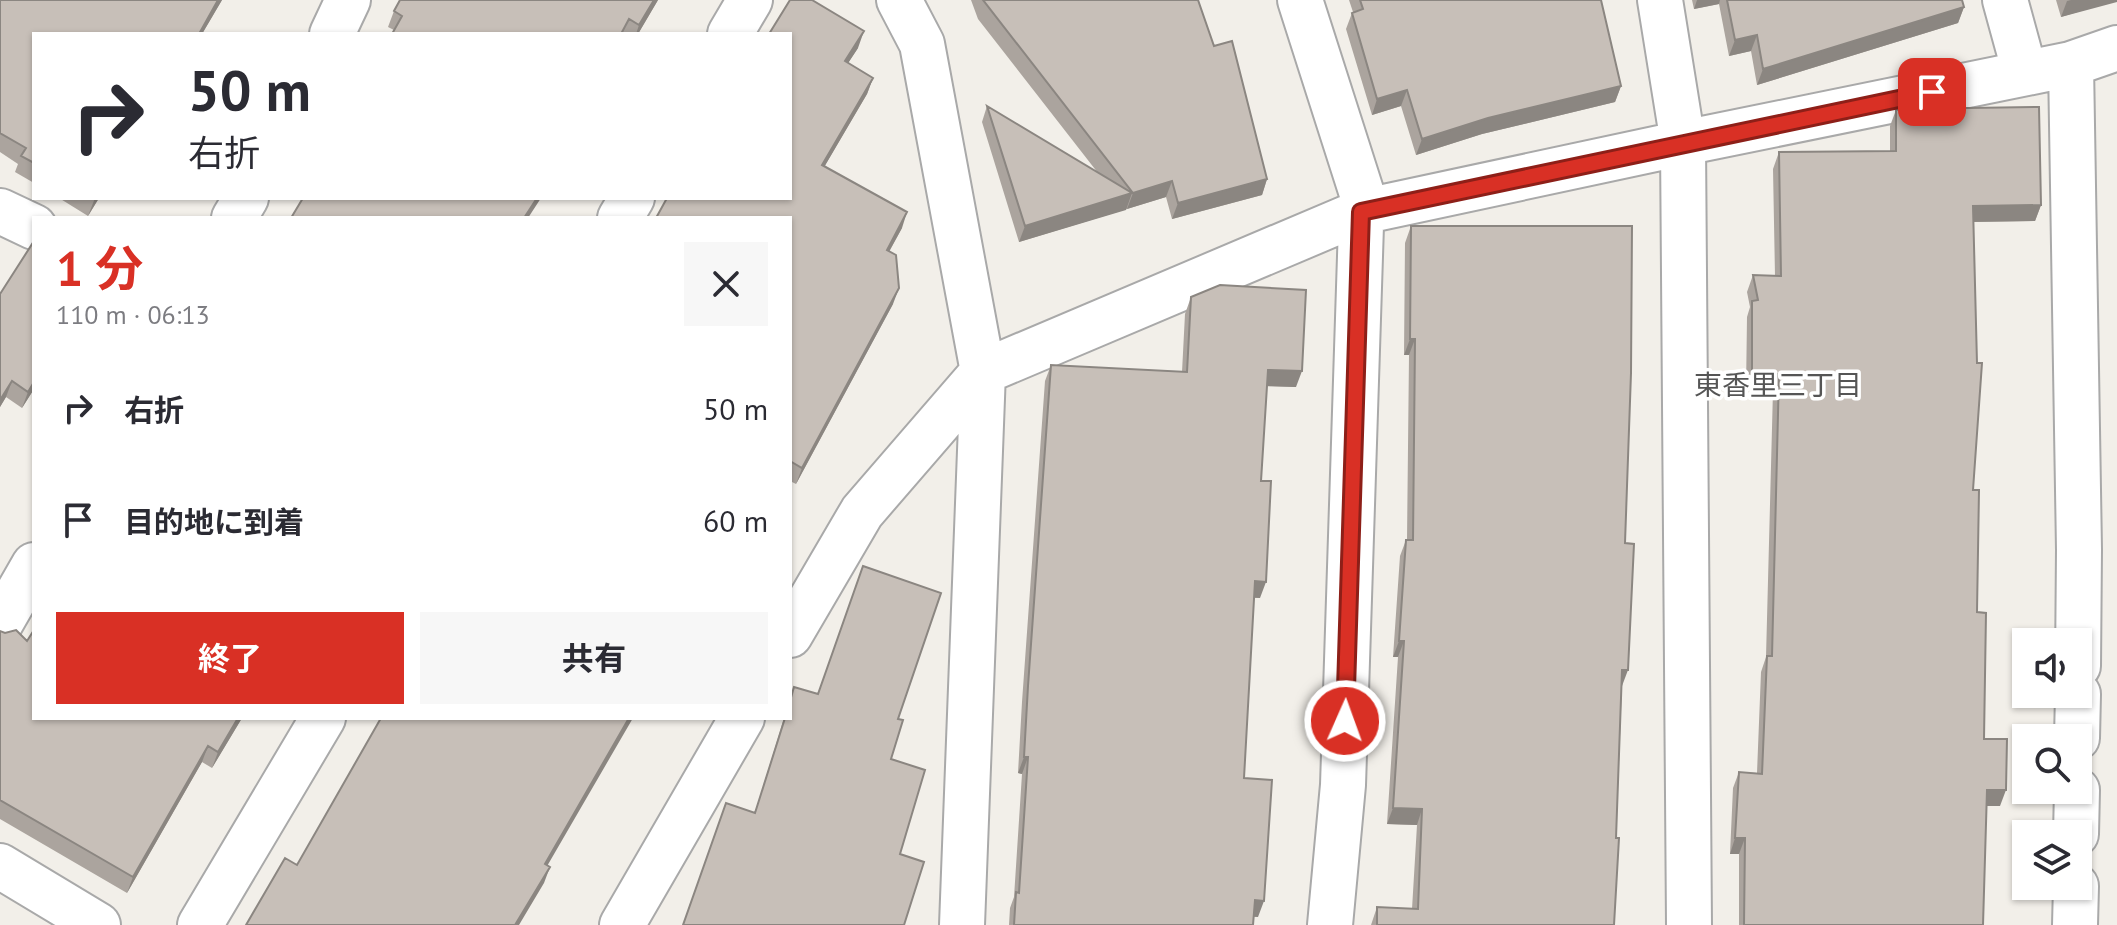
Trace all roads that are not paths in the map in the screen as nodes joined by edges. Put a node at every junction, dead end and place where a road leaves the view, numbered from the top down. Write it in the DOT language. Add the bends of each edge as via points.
graph roads {
  1 [pos="348,0"];
  2 [pos="750,0"];
  3 [pos="899,0"];
  4 [pos="1300,0"];
  5 [pos="1660,0"];
  6 [pos="2005,0"];
  7 [pos="333,32"];
  8 [pos="731,32"];
  9 [pos="2117,48"];
  10 [pos="2071,64"];
  11 [pos="2025,73"];
  12 [pos="1683,143"];
  13 [pos="0,211"];
  14 [pos="1361,212"];
  15 [pos="32,226"];
  16 [pos="983,372"];
  17 [pos="32,568"];
  18 [pos="0,624"];
  19 [pos="2078,628"];
  20 [pos="792,632"];
  21 [pos="322,720"];
  22 [pos="741,720"];
  23 [pos="0,866"];
  24 [pos="2076,900"];
  25 [pos="98,925"];
  26 [pos="200,925"];
  27 [pos="622,925"];
  28 [pos="962,925"];
  29 [pos="1330,925"];
  30 [pos="1689,925"];
  31 [pos="2075,925"];
  1 -- 7 [label="street"];
  2 -- 8 [label="street"];
  3 -- 16 [label="street" via="922,44"];
  4 -- 14 [label="street" via="1362,194"];
  5 -- 12 [label="street"];
  6 -- 11 [label="street"];
  9 -- 10 [label="street"];
  10 -- 11 [label="street"];
  10 -- 19 [label="street"];
  11 -- 12 [label="street"];
  12 -- 14 [label="street"];
  12 -- 30 [label="street"];
  13 -- 15 [label="street"];
  14 -- 16 [label="street"];
  14 -- 29 [label="street" via="1343,785"];
  16 -- 20 [label="street" via="862,512"];
  16 -- 28 [label="street"];
  17 -- 18 [label="street"];
  21 -- 26 [label="street"];
  22 -- 27 [label="street"];
  23 -- 25 [label="street"];
  24 -- 31 [label="street"];
}
